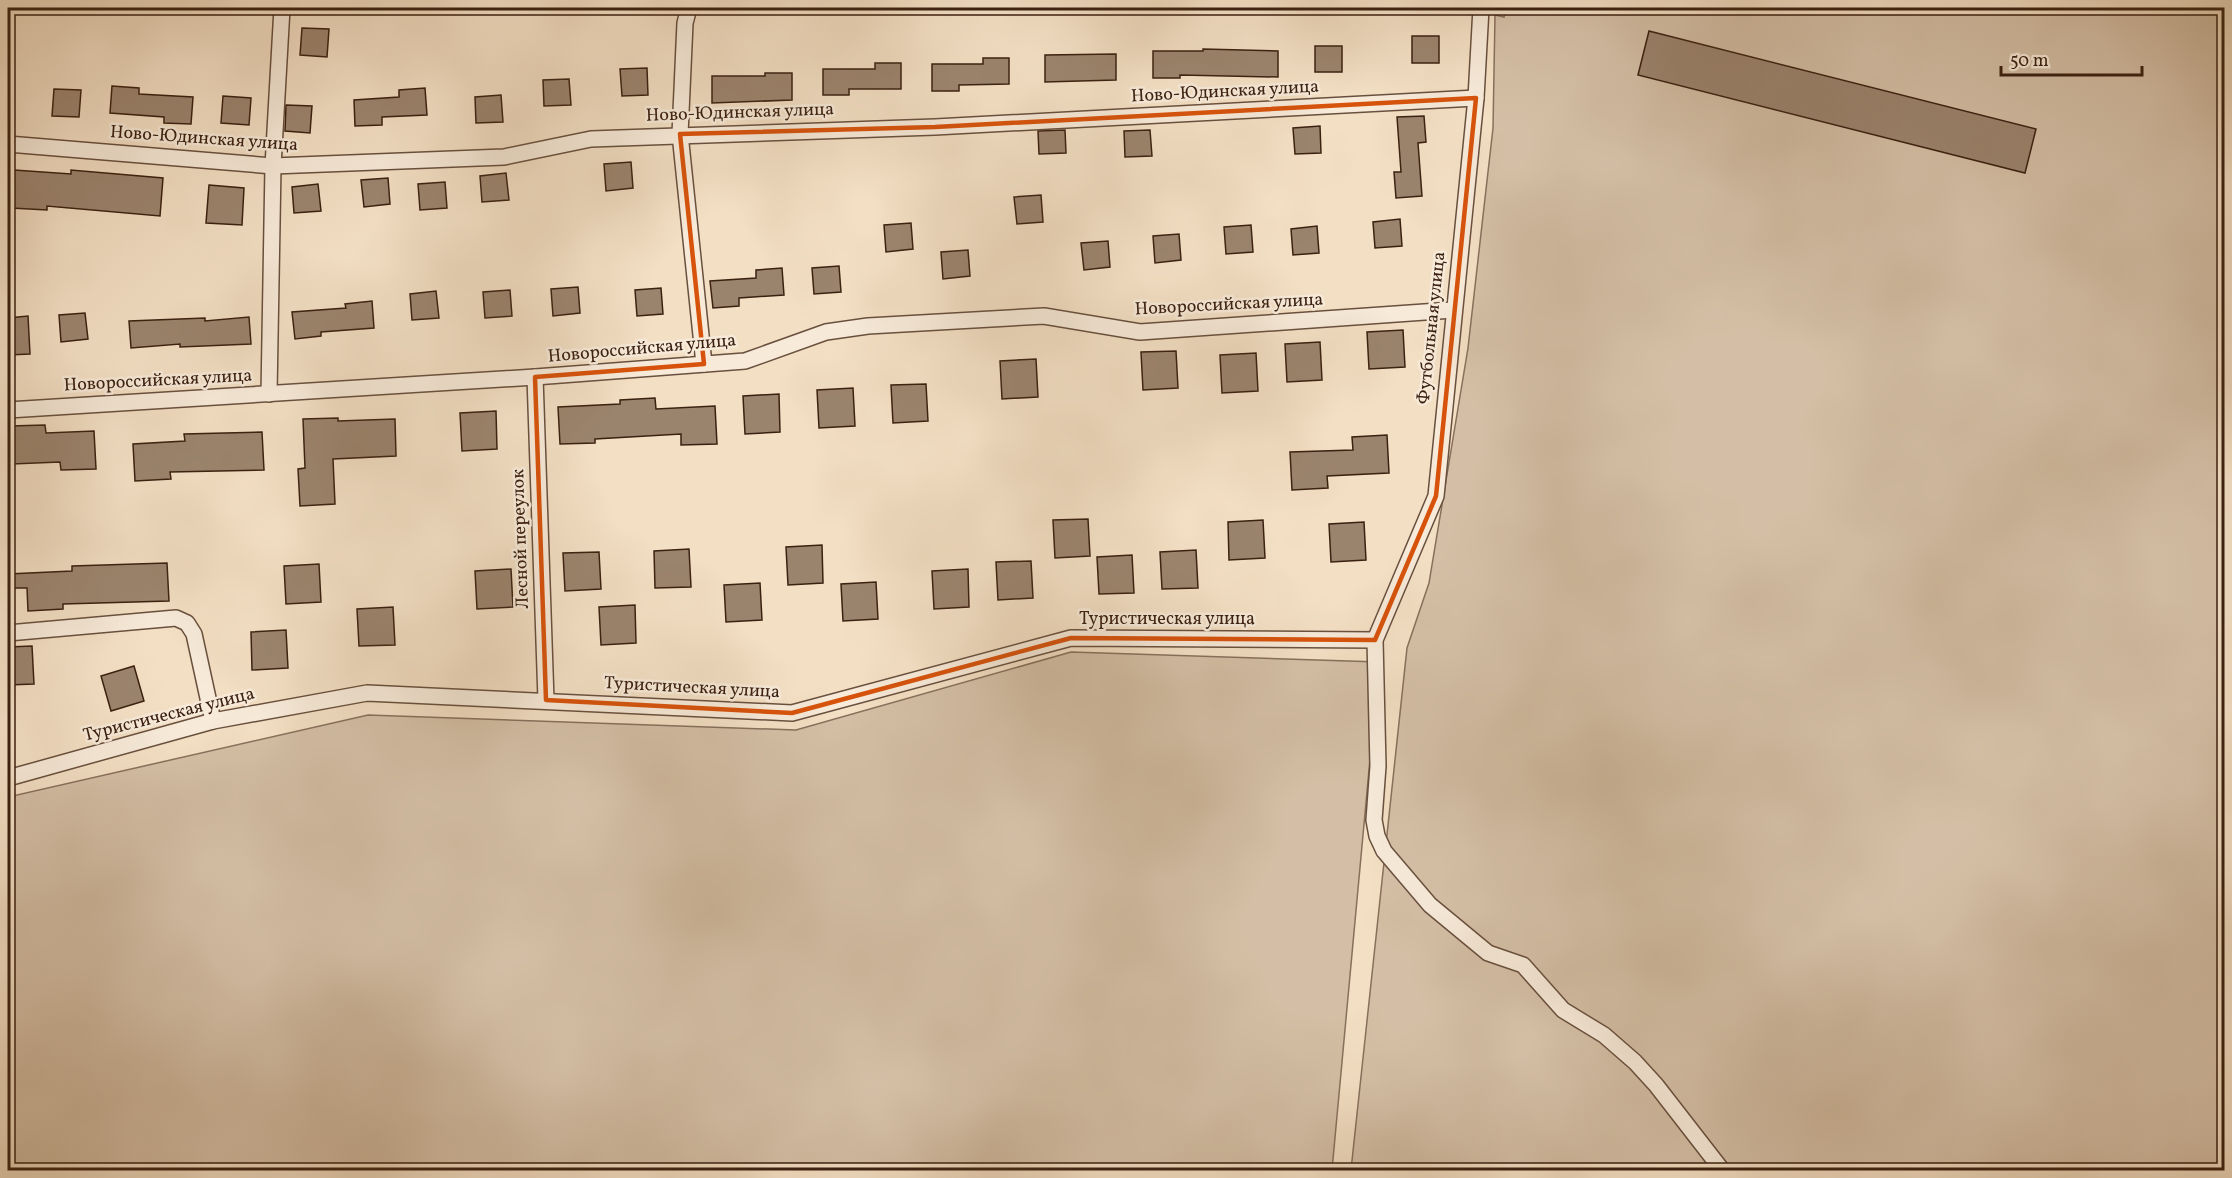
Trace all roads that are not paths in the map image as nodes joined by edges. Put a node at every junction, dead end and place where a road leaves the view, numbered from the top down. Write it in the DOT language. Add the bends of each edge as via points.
graph roads {
  1 [pos="282,8"];
  2 [pos="689,8"];
  3 [pos="1480,8"];
  4 [pos="1476,98"];
  5 [pos="680,134"];
  6 [pos="8,144"];
  7 [pos="273,166"];
  8 [pos="1453,310"];
  9 [pos="704,364"];
  10 [pos="535,377"];
  11 [pos="269,394"];
  12 [pos="8,410"];
  13 [pos="8,633"];
  14 [pos="1375,640"];
  15 [pos="546,700"];
  16 [pos="213,721"];
  17 [pos="8,778"];
  18 [pos="1722,1170"];
  1 -- 7 [label="street"];
  2 -- 5 [label="street"];
  3 -- 4 [label="street, Футбольная улица"];
  4 -- 5 [label="street, Ново-Юдинская улица" via="935,127"];
  4 -- 8 [label="street, Футбольная улица"];
  5 -- 7 [label="street, Ново-Юдинская улица" via="591,139 504,158"];
  5 -- 9 [label="street"];
  6 -- 7 [label="street, Ново-Юдинская улица"];
  7 -- 11 [label="street"];
  8 -- 9 [label="street, Новороссийская улица" via="1140,332 1044,316 868,326 826,332 745,361"];
  8 -- 14 [label="street, Футбольная улица" via="1436,496"];
  9 -- 10 [label="street, Новороссийская улица"];
  10 -- 11 [label="street, Новороссийская улица"];
  10 -- 15 [label="street, Лесной переулок"];
  11 -- 12 [label="street, Новороссийская улица"];
  13 -- 16 [label="street" via="176,618 187,623 194,634"];
  14 -- 15 [label="street, Туристическая улица" via="1071,638 792,713"];
  14 -- 18 [label="street" via="1378,766 1374,820 1384,851 1430,905 1488,953 1523,965 1563,1010 1604,1035 1635,1062"];
  15 -- 16 [label="street, Туристическая улица" via="367,693"];
  16 -- 17 [label="street, Туристическая улица"];
}
